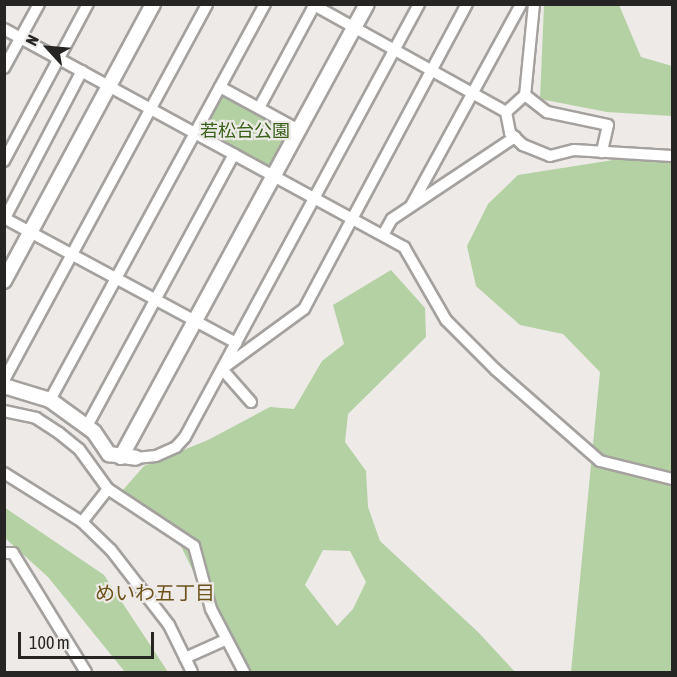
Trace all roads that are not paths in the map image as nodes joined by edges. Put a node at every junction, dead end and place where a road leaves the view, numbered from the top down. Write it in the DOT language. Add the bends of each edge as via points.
graph roads {
  1 [pos="39,4"];
  2 [pos="88,4"];
  3 [pos="153,4"];
  4 [pos="207,4"];
  5 [pos="265,4"];
  6 [pos="367,4"];
  7 [pos="419,4"];
  8 [pos="467,4"];
  9 [pos="521,4"];
  10 [pos="534,4"];
  11 [pos="314,5"];
  12 [pos="354,28"];
  13 [pos="4,29"];
  14 [pos="21,38"];
  15 [pos="394,50"];
  16 [pos="59,58"];
  17 [pos="4,68"];
  18 [pos="82,71"];
  19 [pos="432,71"];
  20 [pos="109,86"];
  21 [pos="220,87"];
  22 [pos="472,93"];
  23 [pos="525,95"];
  24 [pos="151,108"];
  25 [pos="259,108"];
  26 [pos="506,112"];
  27 [pos="299,130"];
  28 [pos="195,133"];
  29 [pos="515,137"];
  30 [pos="603,152"];
  31 [pos="234,154"];
  32 [pos="672,156"];
  33 [pos="4,161"];
  34 [pos="274,175"];
  35 [pos="315,197"];
  36 [pos="411,206"];
  37 [pos="5,218"];
  38 [pos="353,218"];
  39 [pos="31,232"];
  40 [pos="382,235"];
  41 [pos="72,254"];
  42 [pos="116,278"];
  43 [pos="4,281"];
  44 [pos="156,299"];
  45 [pos="195,321"];
  46 [pos="236,343"];
  47 [pos="222,369"];
  48 [pos="4,380"];
  49 [pos="4,386"];
  50 [pos="50,400"];
  51 [pos="251,402"];
  52 [pos="4,411"];
  53 [pos="87,426"];
  54 [pos="121,458"];
  55 [pos="136,458"];
  56 [pos="4,473"];
  57 [pos="672,479"];
  58 [pos="108,489"];
  59 [pos="82,522"];
  60 [pos="4,553"];
  61 [pos="225,639"];
  62 [pos="185,658"];
  63 [pos="86,672"];
  64 [pos="192,672"];
  65 [pos="244,672"];
  1 -- 14 [label="street"];
  2 -- 16 [label="street"];
  3 -- 20 [label="street"];
  4 -- 24 [label="street"];
  5 -- 21 [label="street"];
  6 -- 12 [label="street"];
  7 -- 15 [label="street"];
  8 -- 19 [label="street"];
  9 -- 22 [label="street"];
  10 -- 23 [label="street"];
  11 -- 12 [label="street"];
  11 -- 25 [label="street"];
  12 -- 15 [label="street"];
  12 -- 27 [label="street"];
  13 -- 14 [label="street"];
  14 -- 16 [label="street"];
  14 -- 17 [label="street"];
  15 -- 19 [label="street"];
  15 -- 35 [label="street"];
  16 -- 18 [label="street"];
  16 -- 33 [label="street"];
  18 -- 20 [label="street"];
  18 -- 37 [label="street"];
  19 -- 22 [label="street"];
  19 -- 38 [label="street"];
  20 -- 24 [label="street"];
  20 -- 39 [label="street"];
  21 -- 25 [label="street"];
  21 -- 28 [label="street"];
  22 -- 26 [label="street"];
  22 -- 36 [label="street"];
  23 -- 26 [label="street"];
  23 -- 30 [label="street" via="547,112 609,125"];
  24 -- 28 [label="street"];
  24 -- 41 [label="street"];
  25 -- 27 [label="street"];
  26 -- 29 [label="street" via="510,133"];
  27 -- 34 [label="street"];
  28 -- 31 [label="street"];
  28 -- 42 [label="street"];
  29 -- 30 [label="street" via="550,156 574,150"];
  29 -- 36 [label="street"];
  30 -- 32 [label="street"];
  31 -- 34 [label="street"];
  31 -- 44 [label="street"];
  34 -- 35 [label="street"];
  34 -- 45 [label="street"];
  35 -- 38 [label="street"];
  35 -- 46 [label="street"];
  36 -- 40 [label="street" via="392,219"];
  37 -- 39 [label="street"];
  38 -- 40 [label="street"];
  38 -- 47 [label="street" via="304,309"];
  39 -- 41 [label="street"];
  39 -- 43 [label="street"];
  40 -- 57 [label="street" via="404,247 446,320 496,370 600,461"];
  41 -- 42 [label="street"];
  41 -- 48 [label="street"];
  42 -- 44 [label="street"];
  42 -- 50 [label="street"];
  44 -- 45 [label="street"];
  44 -- 53 [label="street"];
  45 -- 46 [label="street"];
  45 -- 54 [label="street"];
  46 -- 47 [label="street"];
  47 -- 51 [label="street"];
  47 -- 55 [label="street" via="176,447 156,456"];
  49 -- 50 [label="street"];
  50 -- 53 [label="street"];
  52 -- 58 [label="street" via="36,418 59,433 79,449"];
  53 -- 54 [label="street" via="109,454"];
  54 -- 55 [label="street"];
  56 -- 59 [label="street"];
  58 -- 59 [label="street"];
  58 -- 61 [label="street" via="194,546 211,609"];
  59 -- 62 [label="street" via="143,586"];
  60 -- 63 [label="street" via="13,553"];
  61 -- 62 [label="street"];
  61 -- 65 [label="street"];
  62 -- 64 [label="street"];
}
